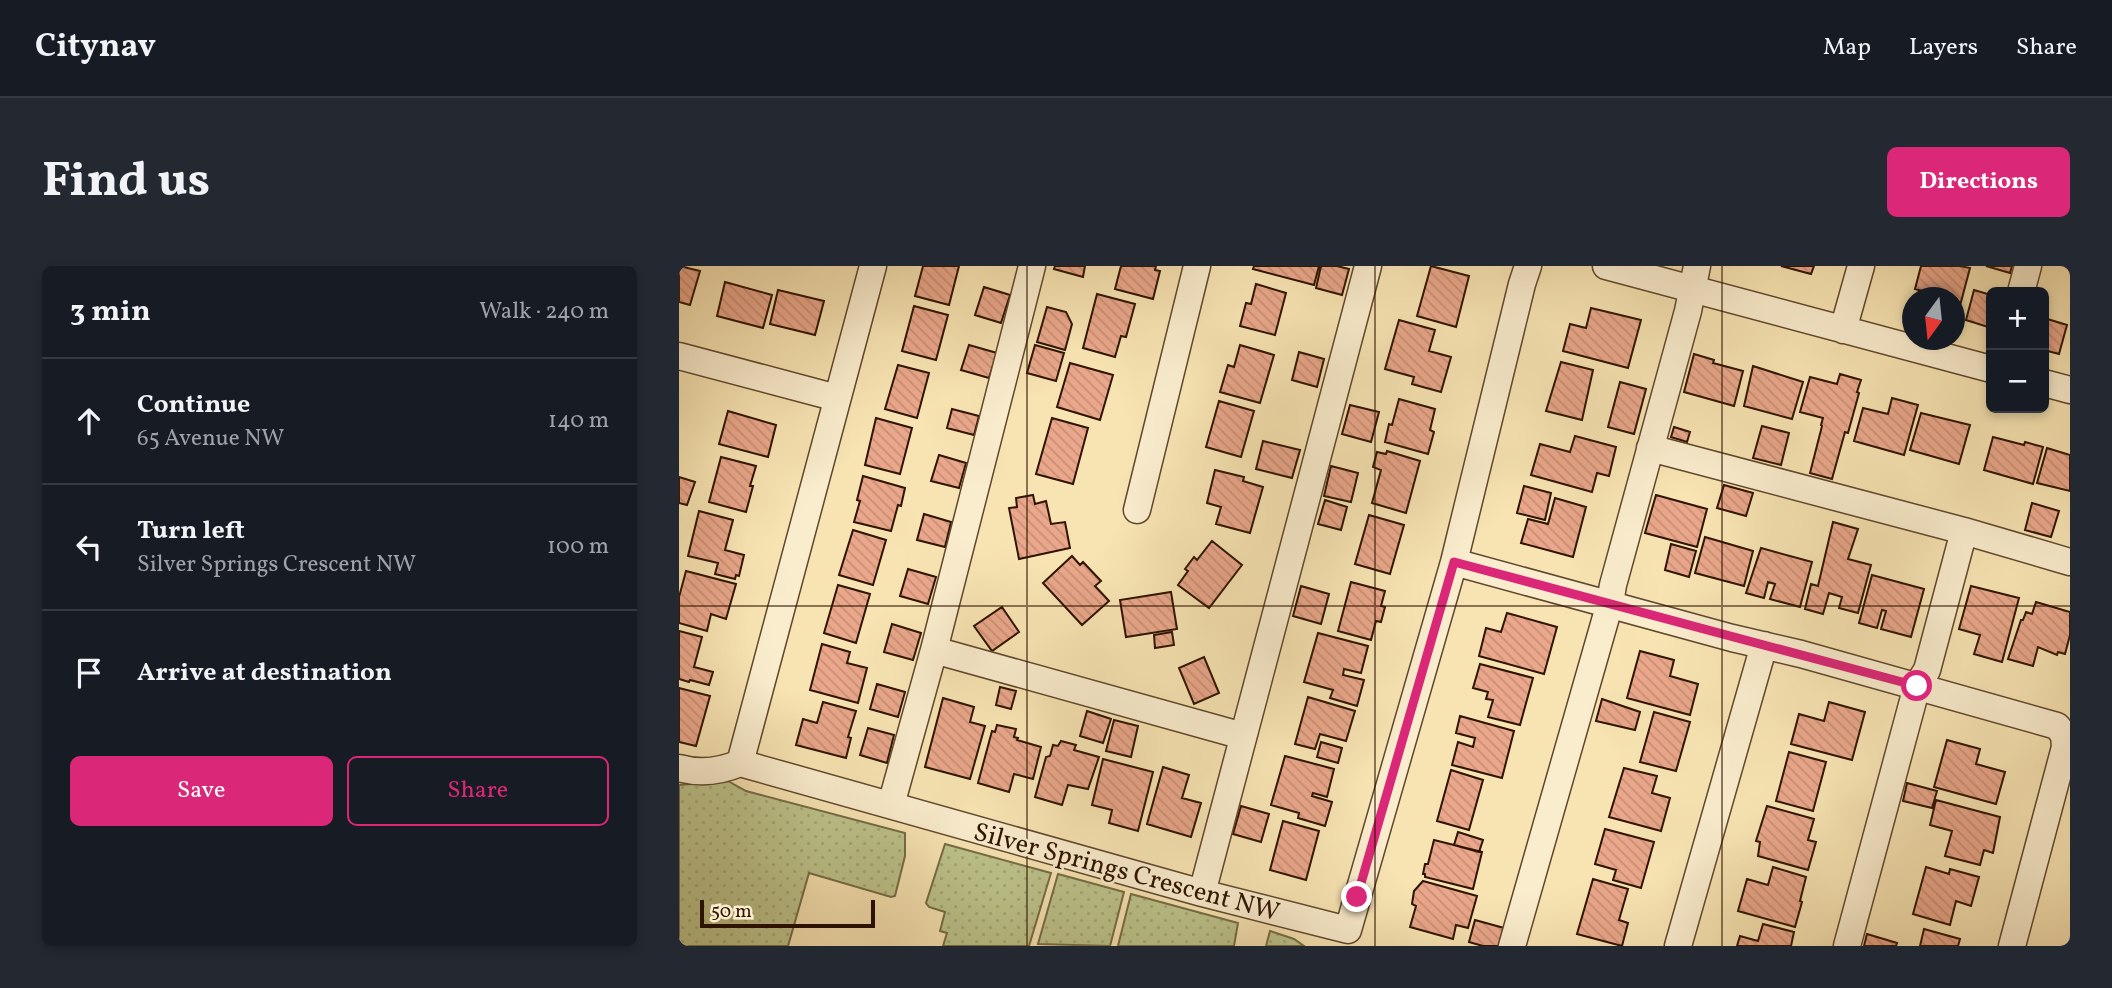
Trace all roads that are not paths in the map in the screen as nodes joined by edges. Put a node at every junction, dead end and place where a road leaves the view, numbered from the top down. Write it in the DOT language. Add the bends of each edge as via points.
graph roads {
  1 [pos="873,266"];
  2 [pos="1032,266"];
  3 [pos="1197,266"];
  4 [pos="1368,266"];
  5 [pos="1528,266"];
  6 [pos="1606,266"];
  7 [pos="1861,266"];
  8 [pos="2028,266"];
  9 [pos="1694,277"];
  10 [pos="2022,287"];
  11 [pos="1843,330"];
  12 [pos="679,356"];
  13 [pos="1986,368"];
  14 [pos="2049,384"];
  15 [pos="2070,390"];
  16 [pos="837,398"];
  17 [pos="1650,448"];
  18 [pos="1137,510"];
  19 [pos="1964,531"];
  20 [pos="1454,562"];
  21 [pos="2070,562"];
  22 [pos="1610,603"];
  23 [pos="1764,645"];
  24 [pos="934,650"];
  25 [pos="1917,686"];
  26 [pos="1243,736"];
  27 [pos="740,763"];
  28 [pos="679,768"];
  29 [pos="891,805"];
  30 [pos="1202,893"];
  31 [pos="1346,938"];
  32 [pos="1512,946"];
  33 [pos="1678,946"];
  34 [pos="1847,946"];
  35 [pos="2012,946"];
  1 -- 16 [label="street"];
  2 -- 24 [label="street"];
  3 -- 18 [label="street"];
  4 -- 26 [label="street"];
  5 -- 20 [label="street, Silver Springs Crescent NW"];
  6 -- 9 [label="street"];
  7 -- 11 [label="street"];
  8 -- 10 [label="street"];
  9 -- 11 [label="street"];
  9 -- 17 [label="street"];
  11 -- 13 [label="street"];
  12 -- 16 [label="street"];
  14 -- 15 [label="street"];
  16 -- 27 [label="street"];
  17 -- 19 [label="street"];
  17 -- 22 [label="street"];
  19 -- 21 [label="street"];
  19 -- 25 [label="street" via="1927,670"];
  20 -- 22 [label="street"];
  20 -- 31 [label="street, Silver Springs Crescent NW"];
  22 -- 23 [label="street"];
  22 -- 32 [label="street"];
  23 -- 25 [label="street"];
  23 -- 33 [label="street"];
  24 -- 26 [label="street"];
  24 -- 29 [label="street"];
  25 -- 34 [label="street"];
  25 -- 35 [label="street" via="2057,726 2064,736 2065,747"];
  26 -- 30 [label="street"];
  27 -- 28 [label="street" via="705,772"];
  27 -- 29 [label="street, Silver Springs Crescent NW"];
  29 -- 30 [label="street, Silver Springs Crescent NW"];
  30 -- 31 [label="street, Silver Springs Crescent NW"];
}
